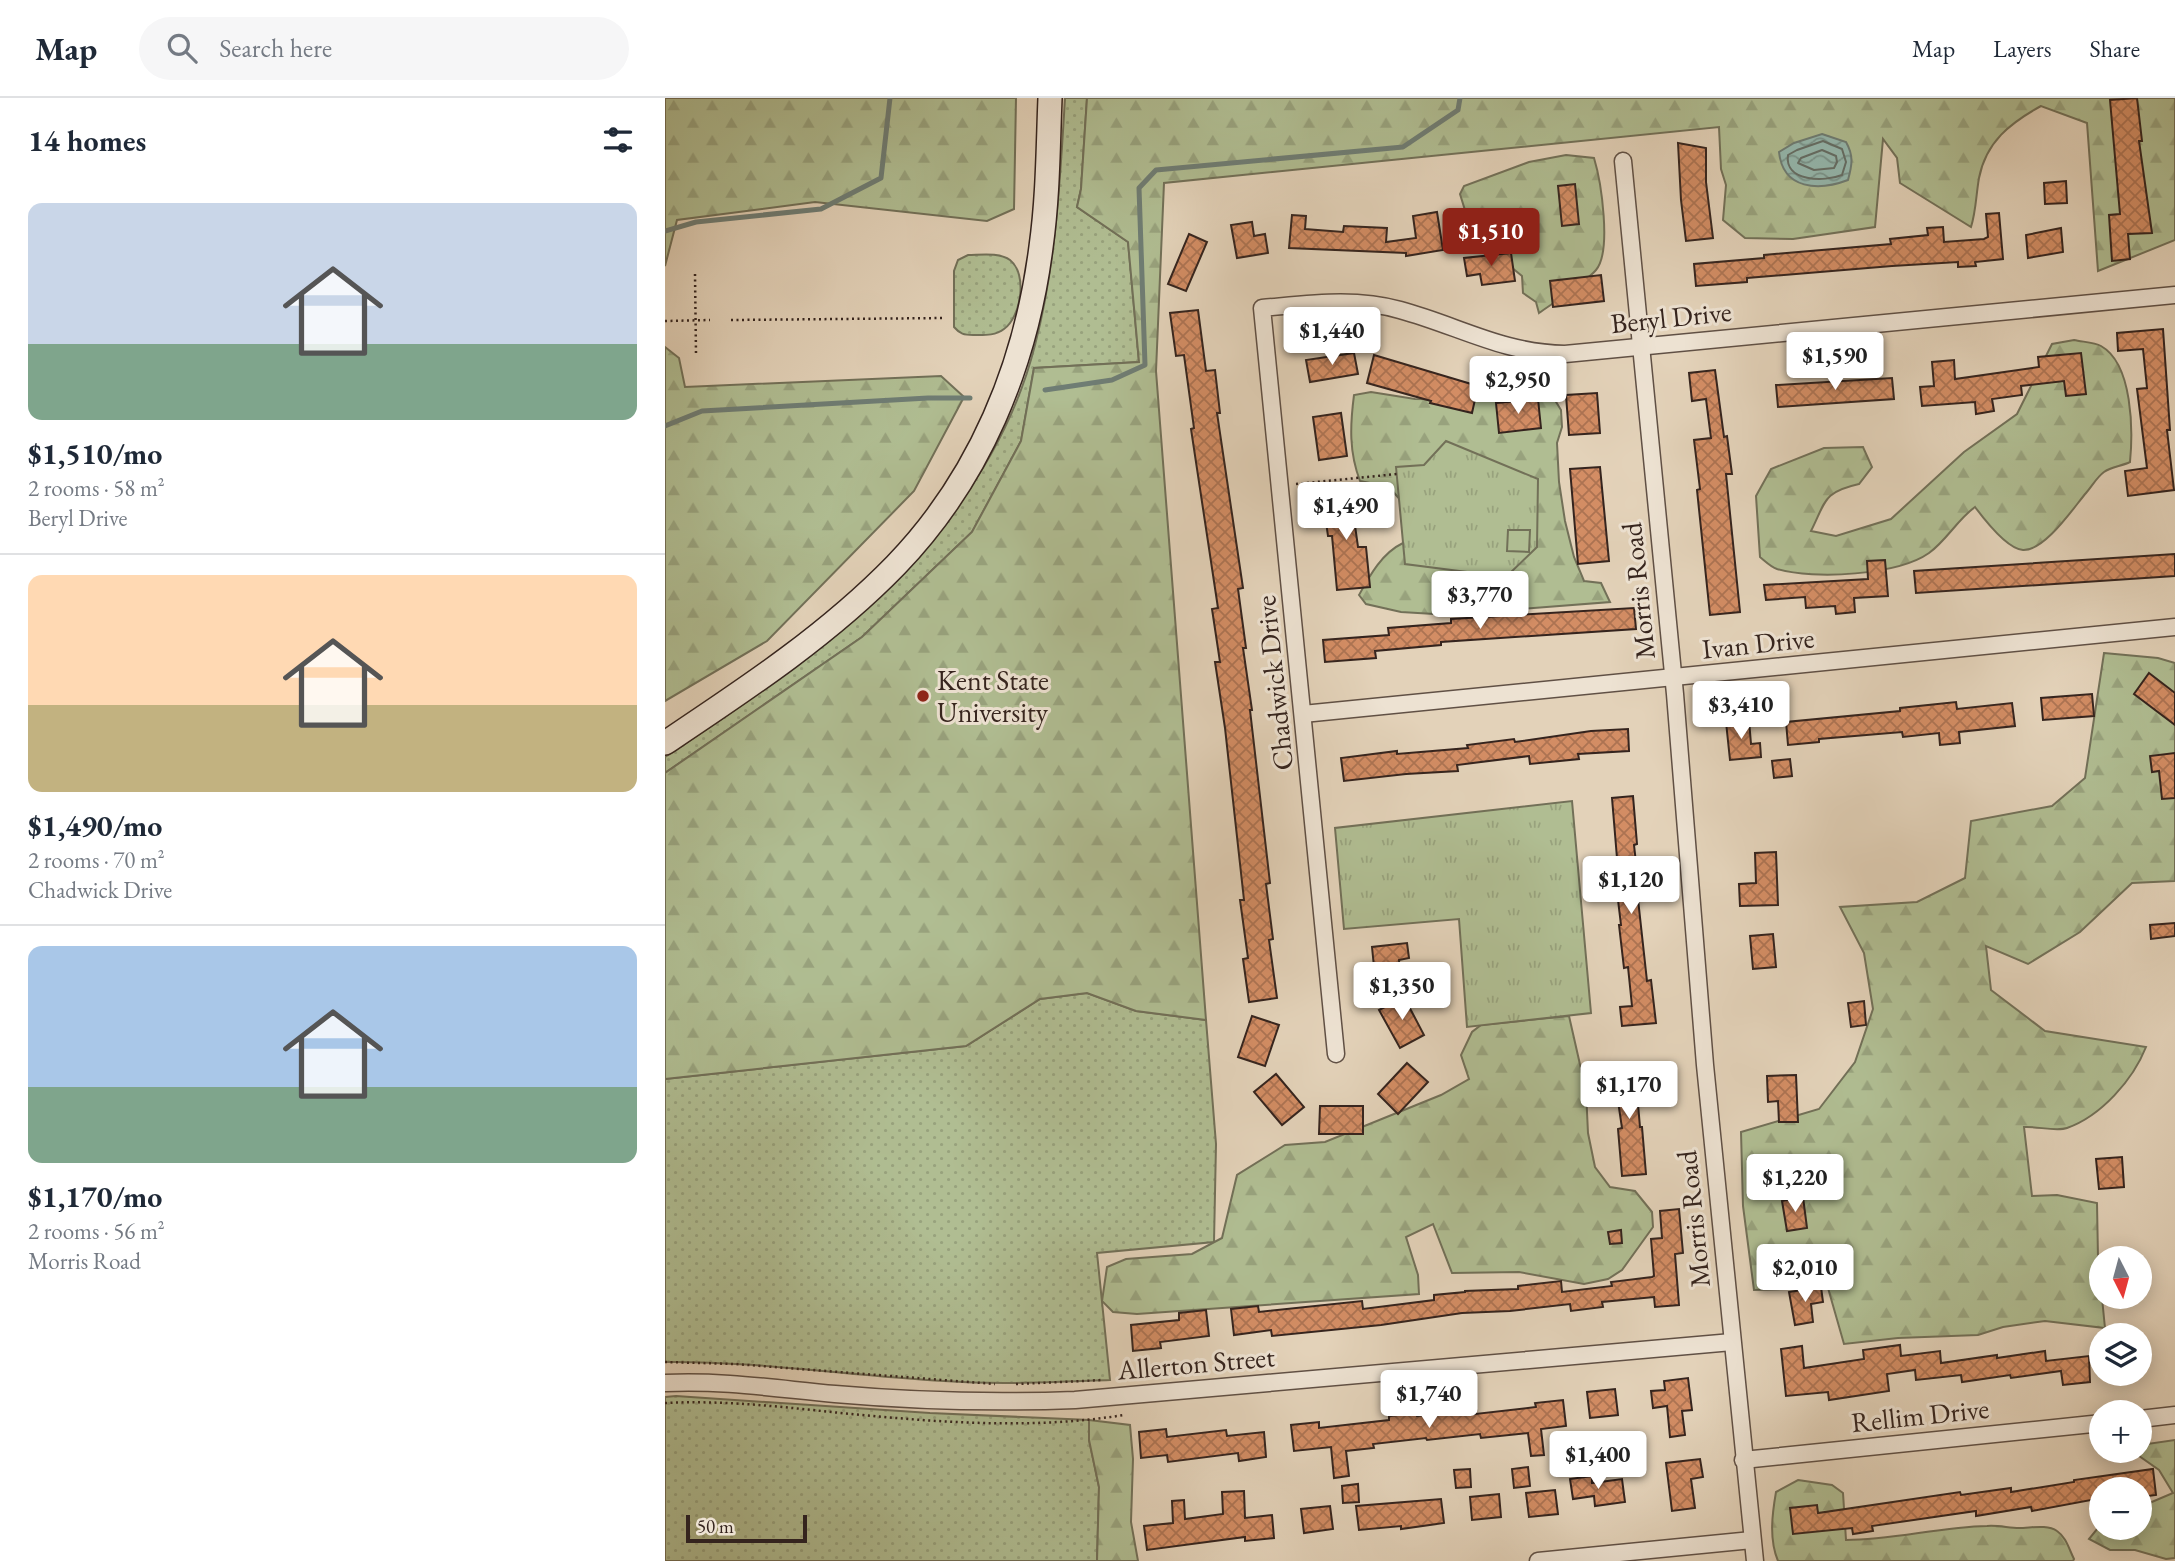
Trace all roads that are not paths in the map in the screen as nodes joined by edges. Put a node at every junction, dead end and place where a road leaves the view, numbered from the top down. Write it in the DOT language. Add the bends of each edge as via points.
graph roads {
  1 [pos="1050,98"];
  2 [pos="1623,160"];
  3 [pos="2175,295"];
  4 [pos="1262,308"];
  5 [pos="1640,346"];
  6 [pos="2175,627"];
  7 [pos="1673,678"];
  8 [pos="1303,714"];
  9 [pos="665,743"];
  10 [pos="1336,1054"];
  11 [pos="1732,1342"];
  12 [pos="665,1383"];
  13 [pos="2175,1415"];
  14 [pos="2152,1418"];
  15 [pos="2089,1424"];
  16 [pos="1743,1460"];
  17 [pos="1752,1540"];
  18 [pos="1538,1561"];
  19 [pos="1755,1561"];
  1 -- 9 [label="street" via="1046,196 1032,302 1011,379 979,453 920,538 871,589 798,651"];
  2 -- 5 [label="street, Morris Road"];
  3 -- 5 [label="street, Beryl Drive"];
  4 -- 5 [label="street, Beryl Drive" via="1334,302 1380,305 1499,345 1546,354"];
  4 -- 8 [label="street, Chadwick Drive"];
  5 -- 7 [label="street, Morris Road"];
  6 -- 7 [label="street, Ivan Drive"];
  7 -- 8 [label="street, Ivan Drive"];
  7 -- 11 [label="street, Morris Road"];
  8 -- 10 [label="street, Chadwick Drive"];
  11 -- 12 [label="street, Allerton Street" via="997,1403"];
  11 -- 16 [label="street, Morris Road"];
  13 -- 14 [label="street"];
  15 -- 16 [label="street, Rellim Drive"];
  16 -- 17 [label="street, Morris Road"];
  17 -- 18 [label="street"];
  17 -- 19 [label="street, Morris Road"];
}
